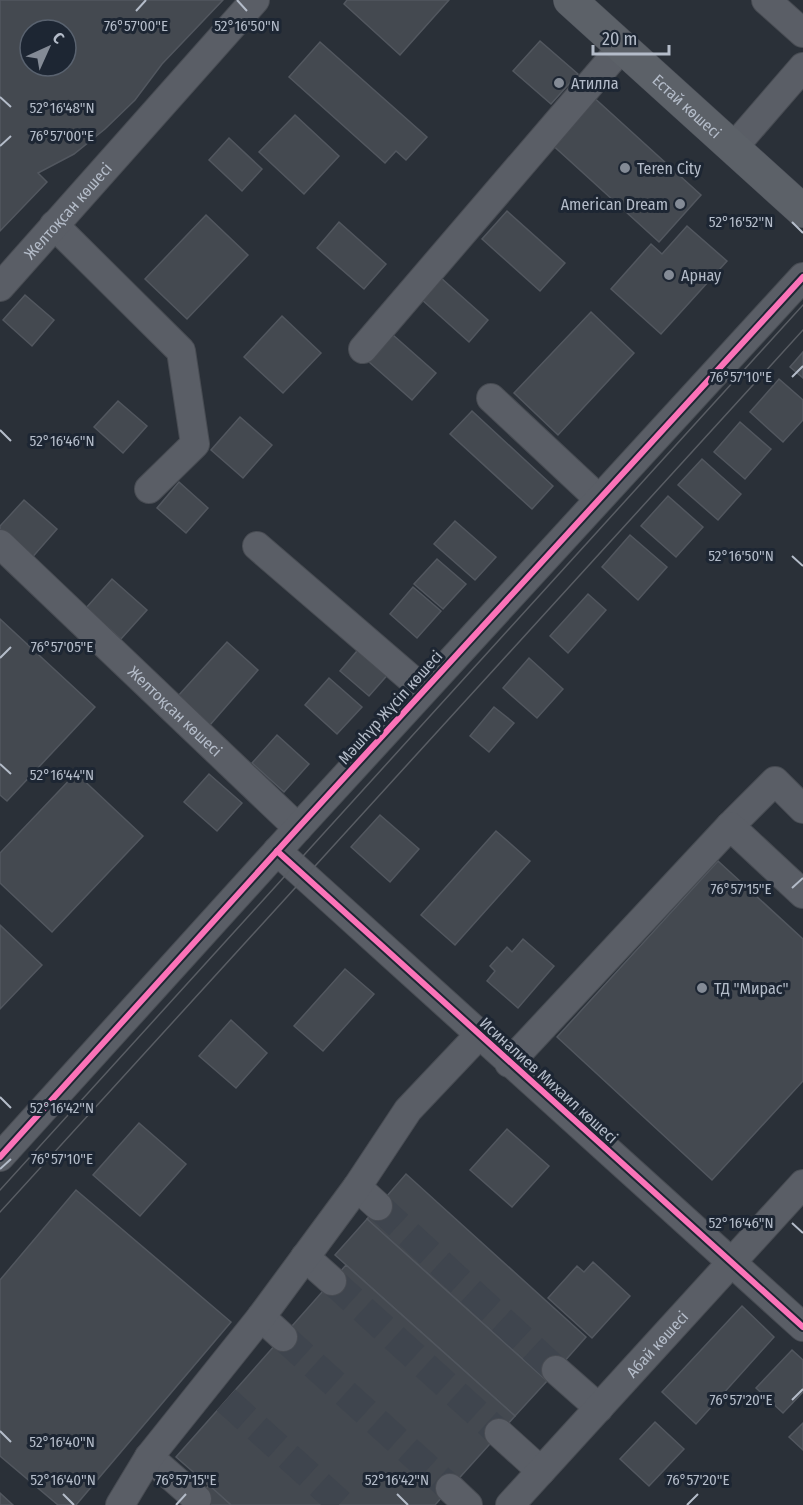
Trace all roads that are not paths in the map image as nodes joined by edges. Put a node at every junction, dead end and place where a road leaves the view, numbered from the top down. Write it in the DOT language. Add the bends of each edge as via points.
graph roads {
  1 [pos="255,0"];
  2 [pos="570,0"];
  3 [pos="766,0"];
  4 [pos="803,33"];
  5 [pos="622,47"];
  6 [pos="803,67"];
  7 [pos="733,148"];
  8 [pos="803,211"];
  9 [pos="54,225"];
  10 [pos="803,277"];
  11 [pos="0,287"];
  12 [pos="363,349"];
  13 [pos="491,398"];
  14 [pos="149,489"];
  15 [pos="599,499"];
  16 [pos="0,544"];
  17 [pos="257,546"];
  18 [pos="424,690"];
  19 [pos="803,809"];
  20 [pos="730,826"];
  21 [pos="298,828"];
  22 [pos="277,851"];
  23 [pos="803,894"];
  24 [pos="479,1035"];
  25 [pos="510,1063"];
  26 [pos="0,1157"];
  27 [pos="803,1184"];
  28 [pos="357,1186"];
  29 [pos="378,1206"];
  30 [pos="306,1257"];
  31 [pos="732,1263"];
  32 [pos="332,1281"];
  33 [pos="261,1317"];
  34 [pos="803,1327"];
  35 [pos="283,1337"];
  36 [pos="556,1370"];
  37 [pos="599,1408"];
  38 [pos="499,1433"];
  39 [pos="150,1457"];
  40 [pos="541,1471"];
  41 [pos="197,1499"];
  42 [pos="120,1505"];
  43 [pos="510,1505"];
  1 -- 9 [label="street, Желтоқсан көшесі"];
  2 -- 5 [label="main road, Естай көшесі"];
  3 -- 4 [label="street"];
  5 -- 7 [label="main road, Естай көшесі"];
  5 -- 12 [label="street"];
  6 -- 7 [label="street"];
  7 -- 8 [label="main road, Естай көшесі"];
  9 -- 11 [label="street, Желтоқсан көшесі"];
  9 -- 14 [label="street" via="181,351 195,444"];
  10 -- 15 [label="street, Мәшһүр Жүсіп көшесі"];
  13 -- 15 [label="street"];
  15 -- 18 [label="street, Мәшһүр Жүсіп көшесі"];
  16 -- 21 [label="street, Желтоқсан көшесі"];
  17 -- 18 [label="street"];
  18 -- 21 [label="street, Мәшһүр Жүсіп көшесі"];
  19 -- 20 [label="street" via="775,781"];
  20 -- 23 [label="street"];
  20 -- 25 [label="street"];
  21 -- 22 [label="street, Мәшһүр Жүсіп көшесі"];
  22 -- 24 [label="street, Исиналиев Михаил көшесі"];
  22 -- 26 [label="street, Мәшһүр Жүсіп көшесі"];
  24 -- 25 [label="street, Исиналиев Михаил көшесі"];
  24 -- 28 [label="street" via="408,1110"];
  25 -- 31 [label="street, Исиналиев Михаил көшесі"];
  27 -- 31 [label="street, Абай көшесі"];
  28 -- 29 [label="street"];
  28 -- 30 [label="street"];
  30 -- 32 [label="street"];
  30 -- 33 [label="street"];
  31 -- 34 [label="street, Исиналиев Михаил көшесі"];
  31 -- 37 [label="street, Абай көшесі"];
  33 -- 35 [label="street"];
  33 -- 39 [label="street" via="218,1392"];
  36 -- 37 [label="street"];
  37 -- 40 [label="street, Абай көшесі"];
  38 -- 40 [label="street"];
  39 -- 41 [label="street"];
  39 -- 42 [label="street"];
  40 -- 43 [label="street, Абай көшесі"];
}
